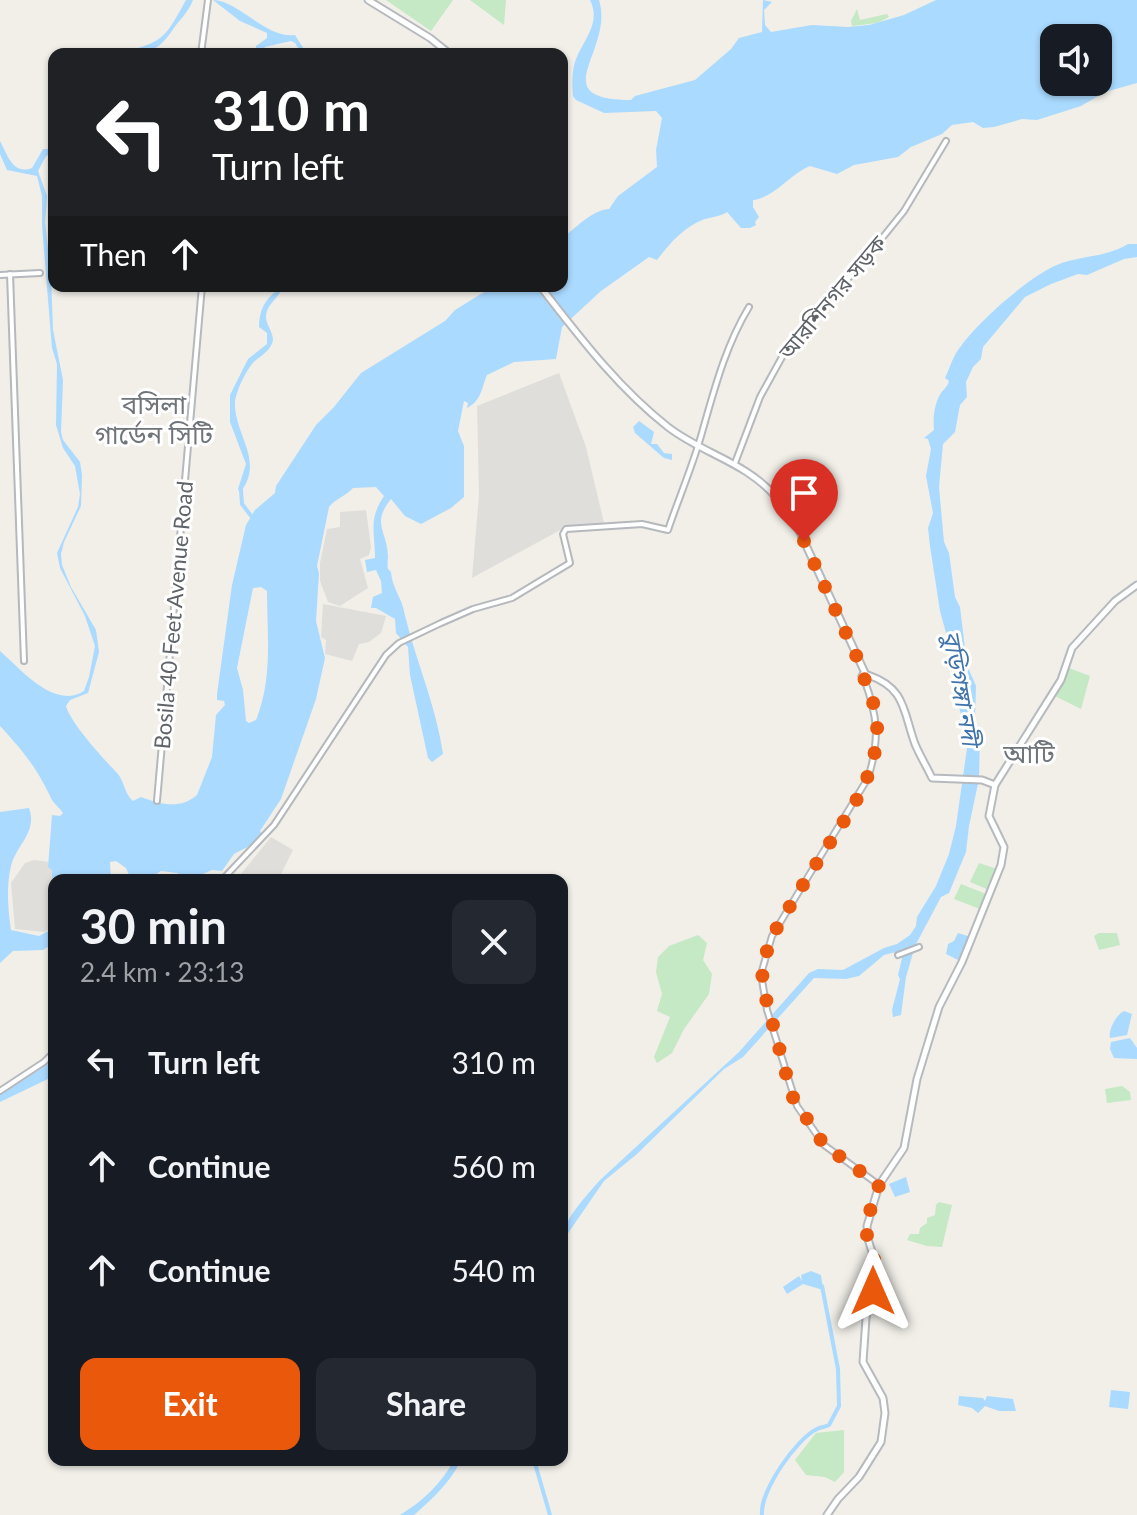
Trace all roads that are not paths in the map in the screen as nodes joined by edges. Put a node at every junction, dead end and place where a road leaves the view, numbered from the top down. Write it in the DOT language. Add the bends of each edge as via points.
graph roads {
  1 [pos="208,0"];
  2 [pos="368,0"];
  3 [pos="202,48"];
  4 [pos="440,48"];
  5 [pos="946,141"];
  6 [pos="40,273"];
  7 [pos="10,274"];
  8 [pos="0,275"];
  9 [pos="201,292"];
  10 [pos="545,292"];
  11 [pos="749,307"];
  12 [pos="697,444"];
  13 [pos="735,463"];
  14 [pos="1137,585"];
  15 [pos="24,661"];
  16 [pos="865,676"];
  17 [pos="995,785"];
  18 [pos="157,801"];
  19 [pos="228,874"];
  20 [pos="919,947"];
  21 [pos="898,955"];
  22 [pos="48,1058"];
  23 [pos="0,1091"];
  24 [pos="879,1185"];
  25 [pos="827,1515"];
  1 -- 3 [label="street"];
  2 -- 4 [label="main road"];
  5 -- 13 [label="street, আরশিনগর সড়ক" via="904,211 787,348 760,397"];
  6 -- 7 [label="street"];
  7 -- 8 [label="street"];
  7 -- 15 [label="street"];
  9 -- 18 [label="street, Bosila 40 Feet Avenue Road"];
  10 -- 12 [label="main road" via="601,364 676,432"];
  11 -- 12 [label="street" via="730,341"];
  12 -- 13 [label="main road"];
  12 -- 19 [label="street" via="668,530 642,524 566,529 570,563 512,598 473,609 399,643 274,825"];
  13 -- 16 [label="main road" via="777,497 798,528"];
  14 -- 17 [label="main road" via="1072,648 1061,680"];
  16 -- 17 [label="main road" via="890,687 901,699 932,778"];
  16 -- 24 [label="street" via="877,723 874,760 862,792 772,936 761,974 792,1096 824,1145"];
  17 -- 24 [label="main road" via="989,816 1004,847 1001,867 944,993 917,1079 903,1149"];
  20 -- 21 [label="street"];
  22 -- 23 [label="street"];
  24 -- 25 [label="main road" via="867,1226 877,1268 863,1362 883,1398 883,1431 877,1452"];
}
